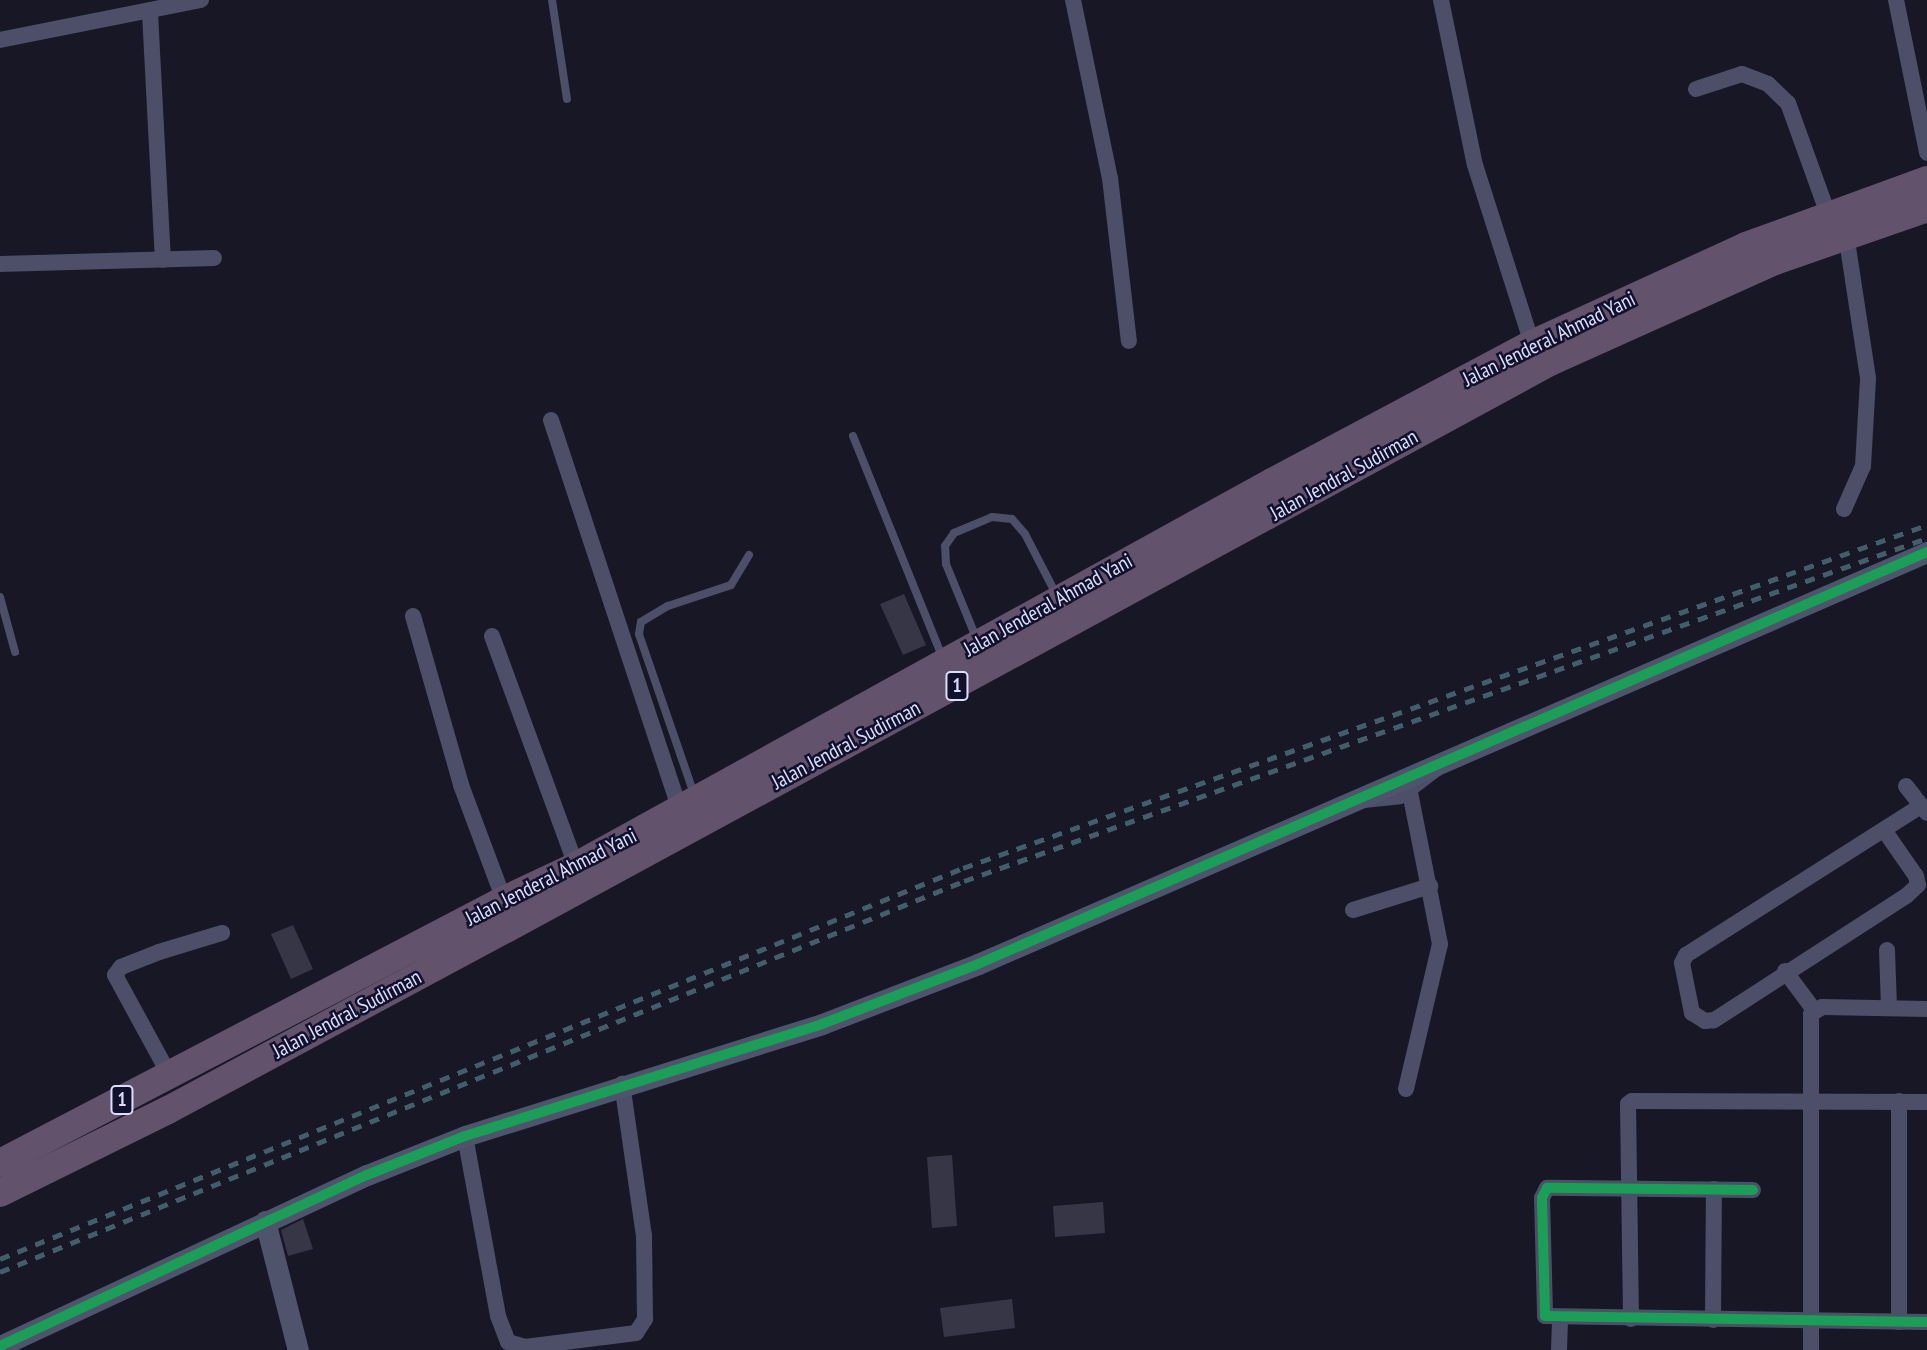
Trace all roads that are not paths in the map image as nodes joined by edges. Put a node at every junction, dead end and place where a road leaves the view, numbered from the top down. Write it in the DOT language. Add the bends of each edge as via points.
graph roads {
  1 [pos="201,0"];
  2 [pos="552,0"];
  3 [pos="1073,0"];
  4 [pos="1441,0"];
  5 [pos="1896,0"];
  6 [pos="150,12"];
  7 [pos="0,40"];
  8 [pos="1696,89"];
  9 [pos="567,99"];
  10 [pos="1927,153"];
  11 [pos="1927,180"];
  12 [pos="1927,208"];
  13 [pos="1837,224"];
  14 [pos="214,258"];
  15 [pos="163,260"];
  16 [pos="0,264"];
  17 [pos="1129,341"];
  18 [pos="1532,344"];
  19 [pos="551,420"];
  20 [pos="853,436"];
  21 [pos="1844,509"];
  22 [pos="1927,552"];
  23 [pos="749,555"];
  24 [pos="0,597"];
  25 [pos="1064,612"];
  26 [pos="413,616"];
  27 [pos="492,636"];
  28 [pos="15,652"];
  29 [pos="984,656"];
  30 [pos="944,662"];
  31 [pos="1443,763"];
  32 [pos="1906,786"];
  33 [pos="1410,792"];
  34 [pos="1352,801"];
  35 [pos="688,804"];
  36 [pos="1924,810"];
  37 [pos="1884,830"];
  38 [pos="576,866"];
  39 [pos="1430,886"];
  40 [pos="504,900"];
  41 [pos="1353,910"];
  42 [pos="222,933"];
  43 [pos="1887,950"];
  44 [pos="1785,971"];
  45 [pos="1889,1008"];
  46 [pos="1927,1009"];
  47 [pos="1814,1010"];
  48 [pos="170,1076"];
  49 [pos="622,1084"];
  50 [pos="1406,1089"];
  51 [pos="1810,1101"];
  52 [pos="1899,1101"];
  53 [pos="1927,1102"];
  54 [pos="465,1136"];
  55 [pos="0,1163"];
  56 [pos="1631,1189"];
  57 [pos="1714,1189"];
  58 [pos="1753,1190"];
  59 [pos="0,1193"];
  60 [pos="265,1221"];
  61 [pos="1560,1318"];
  62 [pos="1631,1319"];
  63 [pos="1713,1320"];
  64 [pos="1811,1321"];
  65 [pos="1899,1322"];
  66 [pos="1927,1322"];
  67 [pos="0,1346"];
  68 [pos="298,1350"];
  69 [pos="1559,1350"];
  70 [pos="1811,1350"];
  1 -- 6 [label="street"];
  2 -- 9 [label="lane"];
  3 -- 17 [label="street" via="1111,188"];
  4 -- 18 [label="street" via="1475,165"];
  5 -- 10 [label="street"];
  6 -- 7 [label="street"];
  6 -- 15 [label="street"];
  8 -- 13 [label="street" via="1742,74 1768,84 1788,103"];
  11 -- 13 [label="highway, Jalan Jenderal Ahmad Yani / 1"];
  12 -- 13 [label="highway, Jalan Jendral Sudirman / 1"];
  13 -- 18 [label="highway, Jalan Jenderal Ahmad Yani / 1"];
  13 -- 21 [label="street" via="1868,379 1863,466"];
  13 -- 25 [label="highway, Jalan Jendral Sudirman / 1" via="1550,362"];
  14 -- 15 [label="street"];
  15 -- 16 [label="street"];
  18 -- 25 [label="highway, Jalan Jenderal Ahmad Yani / 1"];
  19 -- 35 [label="street"];
  20 -- 30 [label="lane"];
  22 -- 31 [label="street" via="1736,631"];
  23 -- 35 [label="lane" via="731,585 668,606 641,622 639,634"];
  24 -- 28 [label="lane"];
  25 -- 29 [label="highway, Jalan Jendral Sudirman / 1"];
  25 -- 29 [label="lane" via="1025,534 1012,520 992,517 954,533 944,546 946,564"];
  26 -- 40 [label="street" via="461,785"];
  27 -- 38 [label="street"];
  29 -- 30 [label="highway, Jalan Jenderal Ahmad Yani / 1"];
  29 -- 59 [label="highway, Jalan Jendral Sudirman / 1" via="168,1110"];
  30 -- 35 [label="highway, Jalan Jenderal Ahmad Yani / 1"];
  31 -- 33 [label="street"];
  31 -- 34 [label="street"];
  32 -- 36 [label="street"];
  33 -- 34 [label="street"];
  33 -- 39 [label="street"];
  34 -- 49 [label="street" via="978,964 861,1009"];
  35 -- 38 [label="highway, Jalan Jenderal Ahmad Yani / 1"];
  36 -- 37 [label="street"];
  37 -- 44 [label="street" via="1918,885"];
  37 -- 44 [label="street" via="1686,955 1682,963 1692,1013 1705,1021 1714,1020"];
  38 -- 40 [label="highway, Jalan Jenderal Ahmad Yani / 1"];
  39 -- 41 [label="street"];
  39 -- 50 [label="street" via="1440,950"];
  40 -- 48 [label="highway, Jalan Jenderal Ahmad Yani / 1"];
  42 -- 48 [label="street" via="121,967 116,975"];
  43 -- 45 [label="street"];
  44 -- 47 [label="street"];
  45 -- 46 [label="street"];
  45 -- 47 [label="street"];
  47 -- 51 [label="street"];
  48 -- 55 [label="highway, Jalan Jenderal Ahmad Yani / 1"];
  49 -- 54 [label="street"];
  49 -- 54 [label="street" via="644,1236 645,1319 636,1333 525,1347 508,1342 498,1315"];
  51 -- 52 [label="street"];
  51 -- 56 [label="street" via="1632,1101 1628,1104"];
  51 -- 64 [label="street"];
  52 -- 53 [label="street"];
  52 -- 65 [label="street"];
  54 -- 60 [label="street"];
  56 -- 57 [label="street"];
  56 -- 61 [label="street" via="1552,1186 1544,1191 1543,1312 1549,1318"];
  56 -- 62 [label="street"];
  57 -- 58 [label="street"];
  57 -- 63 [label="street"];
  60 -- 67 [label="street"];
  60 -- 68 [label="street"];
  61 -- 62 [label="street"];
  61 -- 69 [label="street"];
  62 -- 63 [label="street"];
  63 -- 64 [label="street"];
  64 -- 65 [label="street"];
  64 -- 70 [label="street"];
  65 -- 66 [label="street"];
}
